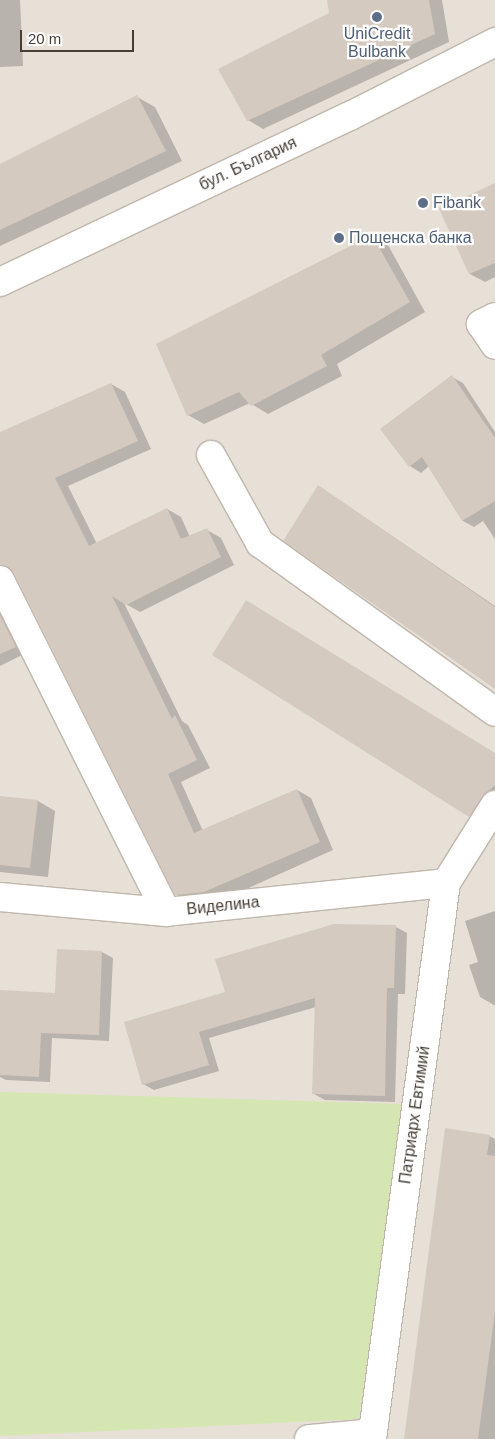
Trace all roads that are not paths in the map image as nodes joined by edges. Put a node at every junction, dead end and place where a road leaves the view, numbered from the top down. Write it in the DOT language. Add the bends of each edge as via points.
graph roads {
  1 [pos="495,42"];
  2 [pos="0,282"];
  3 [pos="211,455"];
  4 [pos="0,580"];
  5 [pos="495,712"];
  6 [pos="495,805"];
  7 [pos="446,883"];
  8 [pos="0,897"];
  9 [pos="166,912"];
  10 [pos="372,1436"];
  11 [pos="309,1439"];
  1 -- 2 [label="street, бул. България" via="350,116"];
  3 -- 5 [label="street" via="260,543"];
  4 -- 9 [label="street"];
  6 -- 7 [label="street, Патриарх Евтимий"];
  7 -- 9 [label="street, Виделина"];
  7 -- 10 [label="street, Патриарх Евтимий"];
  8 -- 9 [label="street, Виделина"];
  10 -- 11 [label="street"];
}
